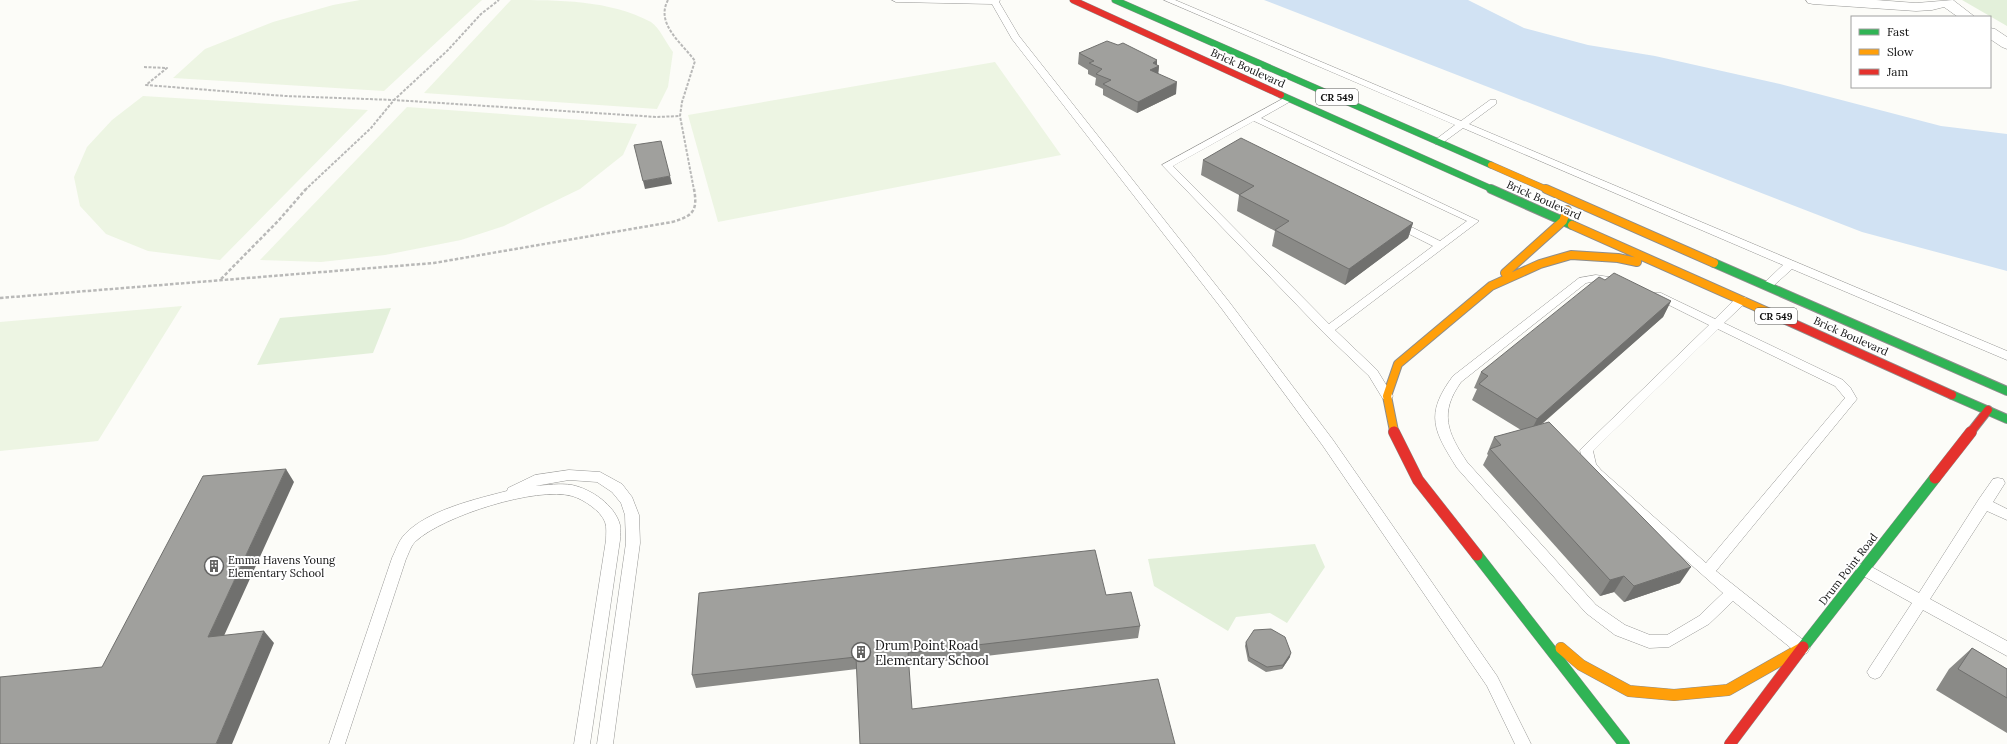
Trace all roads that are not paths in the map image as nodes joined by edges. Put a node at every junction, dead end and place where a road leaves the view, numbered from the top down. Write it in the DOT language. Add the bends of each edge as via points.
graph roads {
  1 [pos="896,0"];
  2 [pos="1073,0"];
  3 [pos="1115,0"];
  4 [pos="1168,0"];
  5 [pos="1813,0"];
  6 [pos="996,1"];
  7 [pos="1946,1"];
  8 [pos="1967,16"];
  9 [pos="1991,33"];
  10 [pos="2007,44"];
  11 [pos="1288,99"];
  12 [pos="1493,102"];
  13 [pos="1254,118"];
  14 [pos="1460,124"];
  15 [pos="1438,142"];
  16 [pos="1559,195"];
  17 [pos="1384,218"];
  18 [pos="1563,221"];
  19 [pos="1441,246"];
  20 [pos="1791,264"];
  21 [pos="1676,272"];
  22 [pos="1491,286"];
  23 [pos="1767,286"];
  24 [pos="1741,300"];
  25 [pos="1719,323"];
  26 [pos="1328,330"];
  27 [pos="2007,356"];
  28 [pos="2007,391"];
  29 [pos="1387,396"];
  30 [pos="1988,410"];
  31 [pos="2007,413"];
  32 [pos="2007,419"];
  33 [pos="1998,483"];
  34 [pos="503,497"];
  35 [pos="1984,503"];
  36 [pos="2007,515"];
  37 [pos="1863,569"];
  38 [pos="1708,572"];
  39 [pos="1733,592"];
  40 [pos="1921,601"];
  41 [pos="623,614"];
  42 [pos="601,616"];
  43 [pos="1528,619"];
  44 [pos="1802,648"];
  45 [pos="2007,649"];
  46 [pos="1875,672"];
  47 [pos="337,744"];
  48 [pos="582,744"];
  49 [pos="605,744"];
  50 [pos="1523,744"];
  51 [pos="1624,744"];
  52 [pos="1730,744"];
  1 -- 6 [label="lane"];
  2 -- 11 [label="main road, Brick Boulevard / CR 549"];
  3 -- 15 [label="main road, Brick Boulevard / CR 549"];
  4 -- 14 [label="lane"];
  5 -- 7 [label="street" via="1916,7 1930,7"];
  6 -- 50 [label="lane" via="1015,37 1226,306 1328,443 1492,681"];
  7 -- 8 [label="street"];
  9 -- 10 [label="street"];
  11 -- 13 [label="lane"];
  11 -- 18 [label="main road, Brick Boulevard / CR 549"];
  12 -- 14 [label="lane"];
  13 -- 19 [label="lane" via="1474,221"];
  13 -- 26 [label="lane" via="1224,138 1167,165"];
  14 -- 15 [label="lane"];
  14 -- 20 [label="lane"];
  15 -- 16 [label="main road, Brick Boulevard / CR 549"];
  16 -- 18 [label="main road" via="1567,209"];
  16 -- 23 [label="main road, Brick Boulevard / CR 549"];
  17 -- 19 [label="lane"];
  18 -- 21 [label="main road, Brick Boulevard / CR 549"];
  18 -- 22 [label="main road"];
  19 -- 26 [label="lane"];
  20 -- 23 [label="lane"];
  20 -- 27 [label="lane"];
  21 -- 22 [label="main road" via="1618,258 1571,255 1540,264"];
  21 -- 24 [label="main road, Brick Boulevard / CR 549"];
  22 -- 29 [label="main road" via="1398,364"];
  23 -- 28 [label="main road, Brick Boulevard / CR 549"];
  24 -- 25 [label="lane"];
  24 -- 30 [label="main road, Brick Boulevard / CR 549"];
  25 -- 38 [label="lane" via="1586,450 1590,465 1596,473"];
  25 -- 38 [label="lane" via="1839,383 1851,399"];
  25 -- 39 [label="lane" via="1640,287 1614,280 1583,280 1456,379 1447,391 1440,419 1446,440 1462,465 1591,609 1620,630 1649,642 1669,640 1704,620"];
  26 -- 29 [label="lane" via="1372,373"];
  29 -- 43 [label="main road" via="1395,436 1418,480"];
  30 -- 31 [label="main road"];
  30 -- 32 [label="main road, Brick Boulevard / CR 549"];
  30 -- 37 [label="main road, Drum Point Road"];
  33 -- 35 [label="lane"];
  34 -- 41 [label="lane" via="536,480 570,475 600,477 617,488 627,501 632,516 633,543"];
  34 -- 42 [label="lane" via="540,491 570,490 596,502 612,521 613,540"];
  34 -- 47 [label="lane" via="459,509 428,525 410,538 399,558"];
  35 -- 36 [label="lane"];
  35 -- 40 [label="lane"];
  37 -- 40 [label="lane"];
  37 -- 44 [label="main road, Drum Point Road"];
  38 -- 39 [label="lane"];
  39 -- 44 [label="lane"];
  40 -- 45 [label="lane"];
  40 -- 46 [label="lane"];
  41 -- 42 [label="lane"];
  41 -- 49 [label="lane"];
  42 -- 48 [label="lane"];
  43 -- 44 [label="main road" via="1581,665 1629,691 1674,695 1728,690"];
  43 -- 51 [label="main road"];
  44 -- 52 [label="main road, Drum Point Road"];
}
